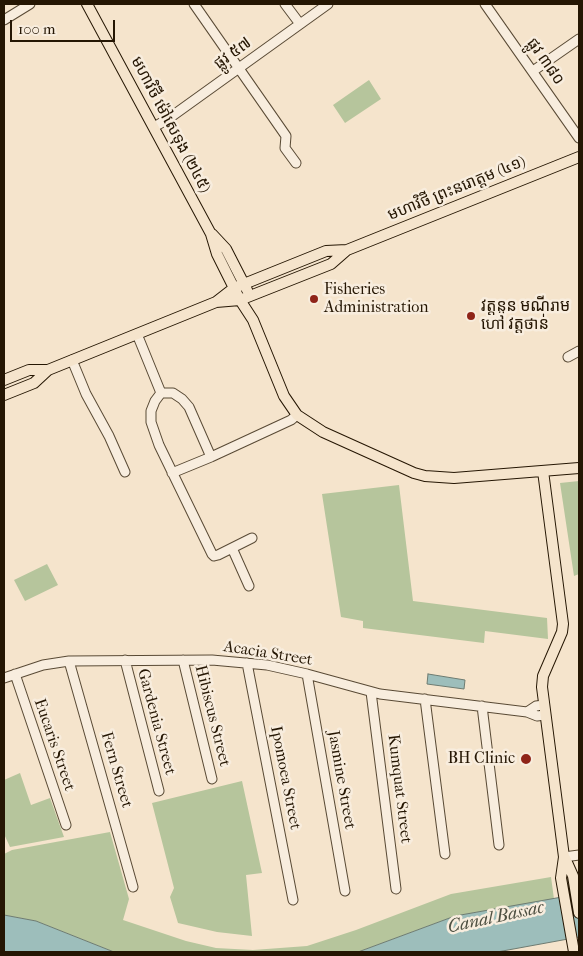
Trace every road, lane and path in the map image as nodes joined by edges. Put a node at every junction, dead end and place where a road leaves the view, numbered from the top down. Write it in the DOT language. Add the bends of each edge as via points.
graph roads {
  1 [pos="30,4"];
  2 [pos="87,4"];
  3 [pos="194,4"];
  4 [pos="285,4"];
  5 [pos="328,4"];
  6 [pos="486,4"];
  7 [pos="4,20"];
  8 [pos="300,24"];
  9 [pos="579,38"];
  10 [pos="239,68"];
  11 [pos="533,71"];
  12 [pos="154,128"];
  13 [pos="579,138"];
  14 [pos="579,157"];
  15 [pos="296,163"];
  16 [pos="347,250"];
  17 [pos="239,286"];
  18 [pos="245,299"];
  19 [pos="216,302"];
  20 [pos="137,334"];
  21 [pos="579,352"];
  22 [pos="568,357"];
  23 [pos="72,360"];
  24 [pos="48,370"];
  25 [pos="4,380"];
  26 [pos="162,392"];
  27 [pos="4,395"];
  28 [pos="297,415"];
  29 [pos="211,457"];
  30 [pos="579,468"];
  31 [pos="543,471"];
  32 [pos="125,472"];
  33 [pos="172,473"];
  34 [pos="252,538"];
  35 [pos="232,548"];
  36 [pos="249,586"];
  37 [pos="69,660"];
  38 [pos="125,660"];
  39 [pos="183,660"];
  40 [pos="246,663"];
  41 [pos="15,674"];
  42 [pos="307,674"];
  43 [pos="4,678"];
  44 [pos="371,692"];
  45 [pos="425,699"];
  46 [pos="482,706"];
  47 [pos="545,710"];
  48 [pos="212,779"];
  49 [pos="158,790"];
  50 [pos="66,825"];
  51 [pos="499,845"];
  52 [pos="445,854"];
  53 [pos="579,855"];
  54 [pos="564,857"];
  55 [pos="133,887"];
  56 [pos="396,889"];
  57 [pos="345,892"];
  58 [pos="293,900"];
  59 [pos="579,913"];
  60 [pos="574,952"];
  1 -- 7 [label="street"];
  2 -- 12 [label="main road, មហាវិថី ម៉ៅសេទុង (២៤៥)"];
  3 -- 10 [label="street"];
  4 -- 8 [label="street"];
  5 -- 8 [label="street, ផ្លូវ ៥៧"];
  6 -- 11 [label="street, ផ្លូវ ៣៨០"];
  8 -- 10 [label="street, ផ្លូវ ៥៧"];
  9 -- 11 [label="street"];
  10 -- 12 [label="street, ផ្លូវ ៥៧"];
  10 -- 15 [label="street" via="286,136 285,148"];
  11 -- 13 [label="street, ផ្លូវ ៣៨០"];
  12 -- 17 [label="main road, មហាវិថី ម៉ៅសេទុង (២៤៥)" via="211,234 217,254"];
  14 -- 16 [label="main road, មហាវិថី ព្រះនរោត្តម (៤១)"];
  16 -- 17 [label="main road, មហាវិថី ព្រះនរោត្តម (៤១)" via="326,251"];
  16 -- 18 [label="main road, មហាវិថី ព្រះនរោត្តម (៤១)" via="331,264"];
  17 -- 18 [label="main road, មហាវិថី ម៉ៅសេទុង (២៤៥)"];
  17 -- 19 [label="main road, មហាវិថី ព្រះនរោត្តម (៤១)"];
  18 -- 19 [label="main road, មហាវិថី ព្រះនរោត្តម (៤១)"];
  18 -- 28 [label="main road, មហាវិថី ម៉ៅសេទុង (២៤៥)" via="284,396"];
  19 -- 20 [label="main road, មហាវិថី ព្រះនរោត្តម (៤១)"];
  20 -- 23 [label="main road, មហាវិថី ព្រះនរោត្តម (៤១)"];
  20 -- 26 [label="street"];
  21 -- 22 [label="street"];
  23 -- 24 [label="main road, មហាវិថី ព្រះនរោត្តម (៤១)"];
  23 -- 32 [label="street"];
  24 -- 25 [label="main road, មហាវិថី ព្រះនរោត្តម (៤១)" via="29,370"];
  24 -- 27 [label="main road, មហាវិថី ព្រះនរោត្តម (៤១)" via="34,382"];
  26 -- 29 [label="street" via="182,398 189,407"];
  26 -- 33 [label="street" via="151,411 151,422"];
  28 -- 29 [label="street"];
  28 -- 31 [label="main road" via="323,432 425,476 454,478"];
  29 -- 33 [label="street"];
  30 -- 31 [label="main road"];
  31 -- 47 [label="main road" via="563,624 543,676"];
  33 -- 35 [label="street" via="212,554 218,555"];
  34 -- 35 [label="street"];
  35 -- 36 [label="street"];
  37 -- 38 [label="street, Acacia Street"];
  37 -- 41 [label="street, Acacia Street"];
  37 -- 55 [label="street, Fern Street"];
  38 -- 39 [label="street, Acacia Street"];
  38 -- 49 [label="street, Gardenia Street"];
  39 -- 40 [label="street, Acacia Street"];
  39 -- 48 [label="street, Hibiscus Street"];
  40 -- 42 [label="street, Acacia Street"];
  40 -- 58 [label="street, Ipomoea Street"];
  41 -- 43 [label="street, Acacia Street"];
  41 -- 50 [label="street, Eucaris Street"];
  42 -- 44 [label="street, Acacia Street"];
  42 -- 57 [label="street, Jasmine Street"];
  44 -- 45 [label="street, Acacia Street"];
  44 -- 56 [label="street, Kumquat Street"];
  45 -- 46 [label="street, Acacia Street"];
  45 -- 52 [label="street"];
  46 -- 47 [label="street, Acacia Street" via="527,712 536,706"];
  46 -- 51 [label="street"];
  47 -- 54 [label="main road"];
  53 -- 54 [label="street"];
  54 -- 59 [label="main road" via="573,876"];
  54 -- 60 [label="main road" via="561,878"];
}
